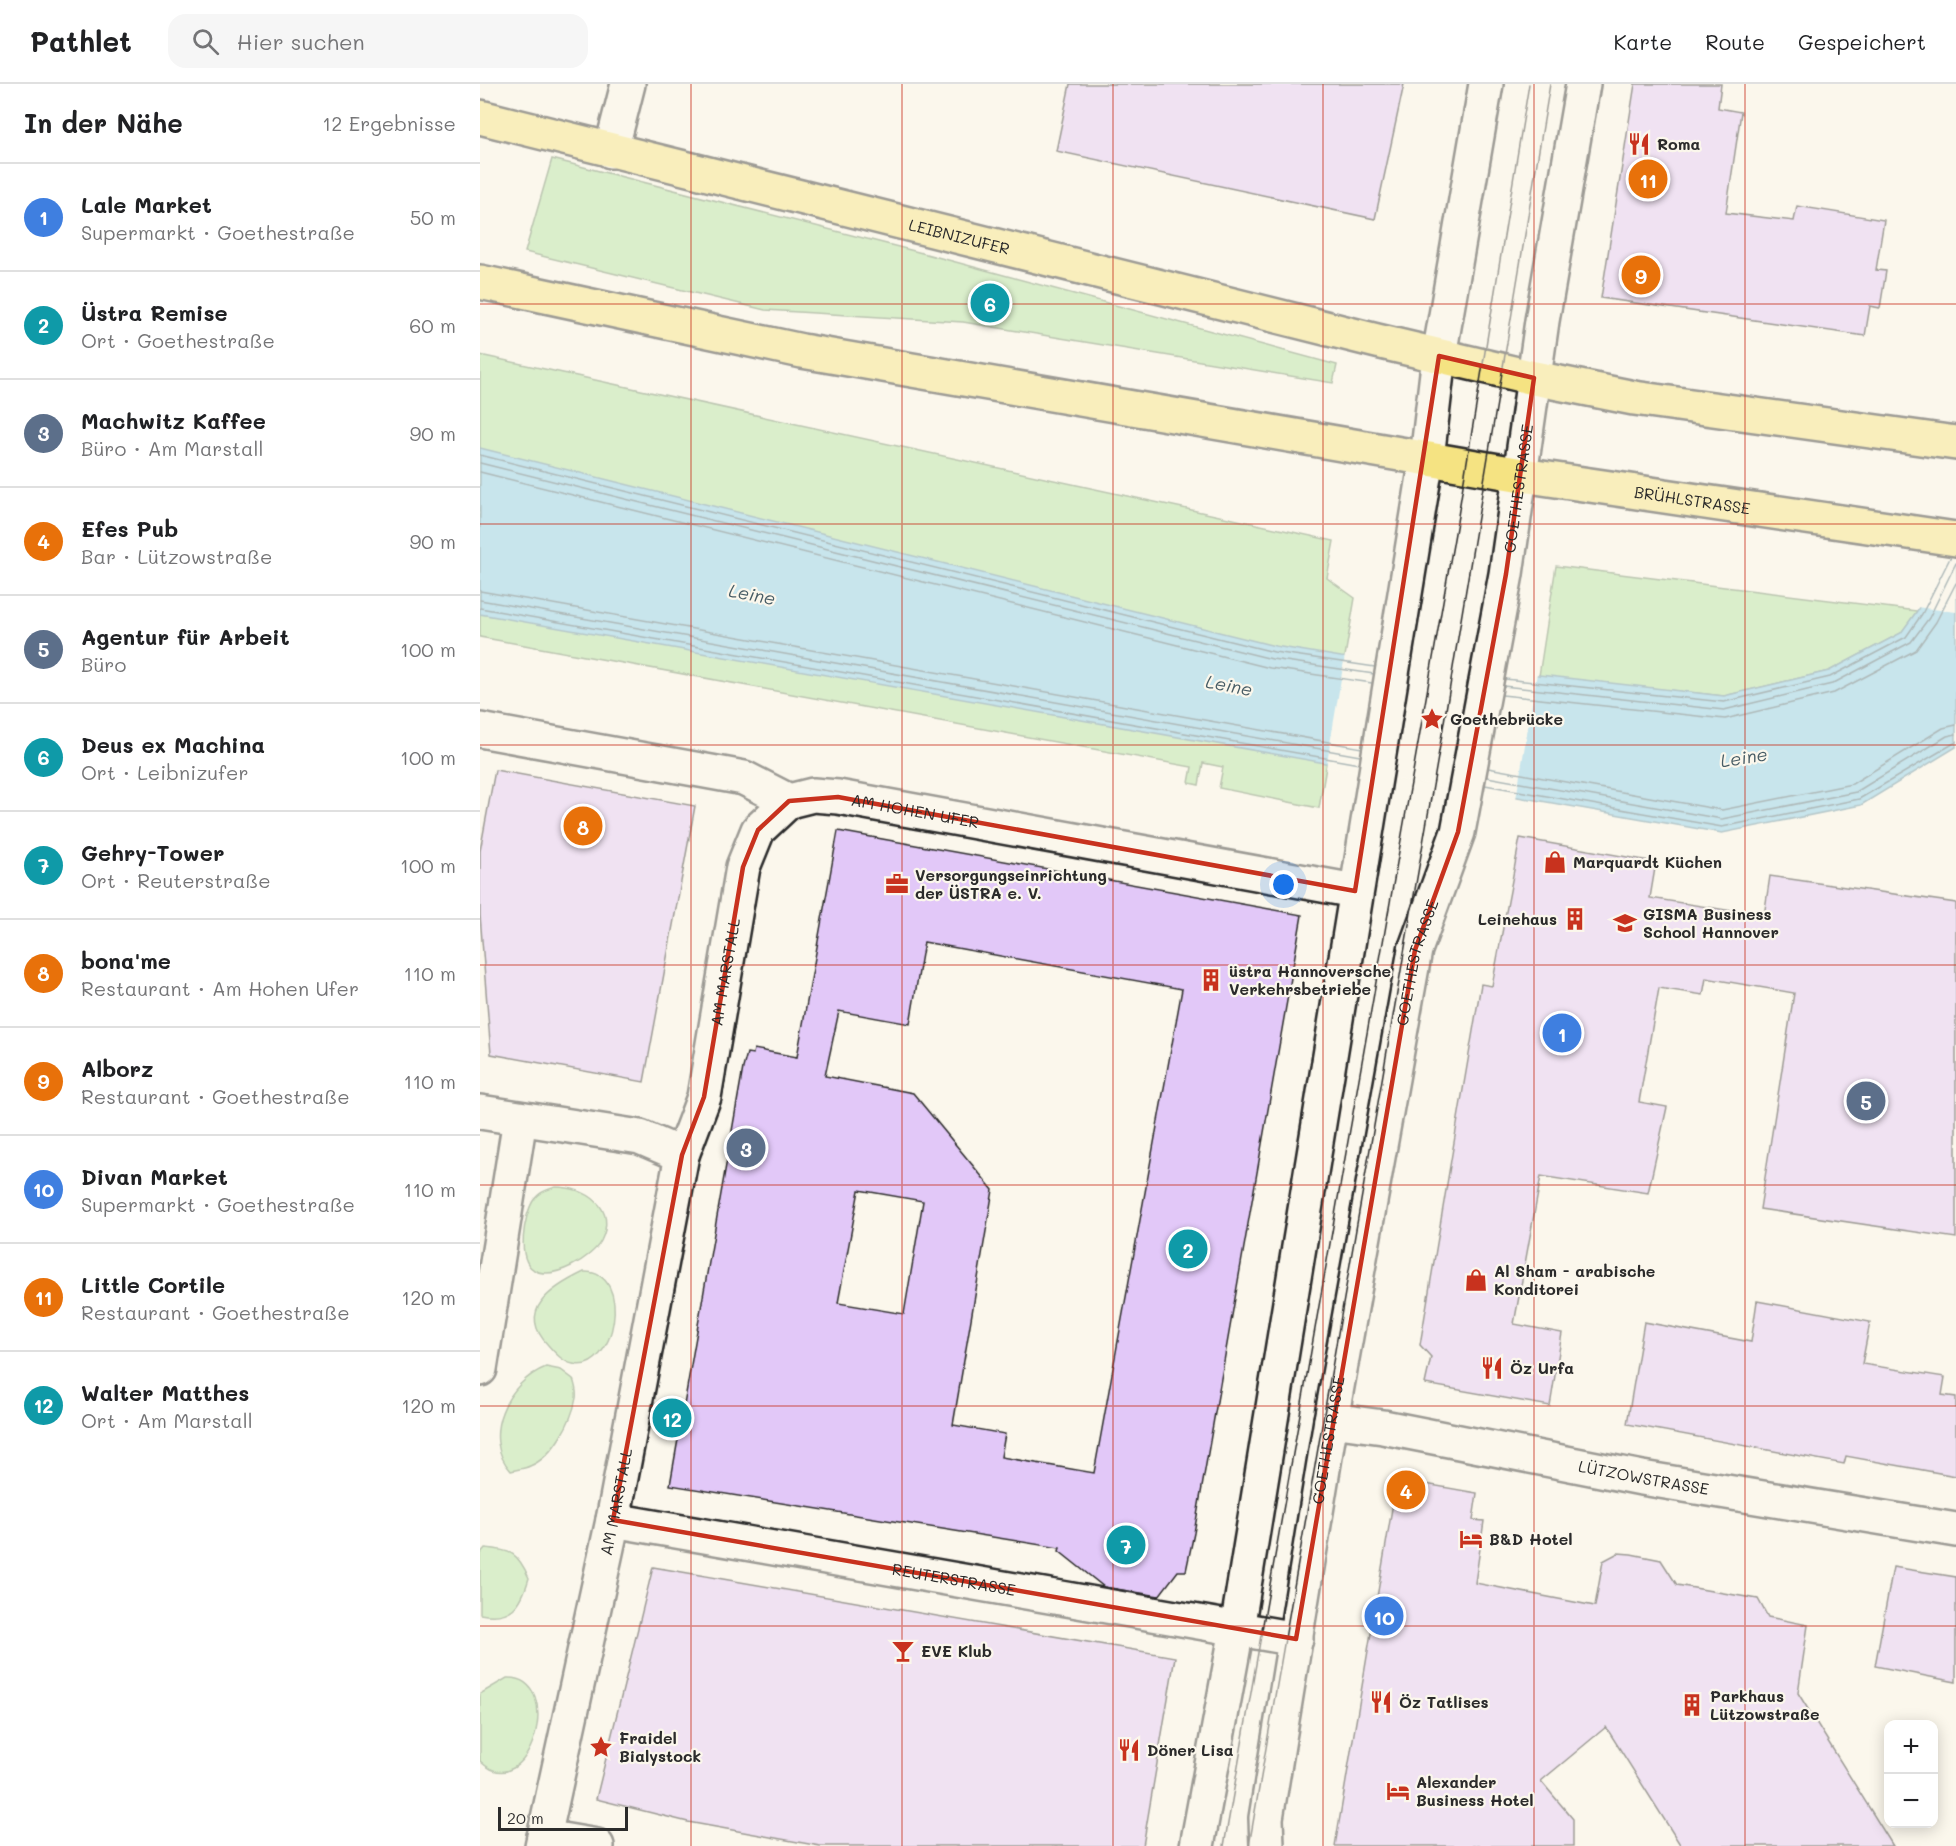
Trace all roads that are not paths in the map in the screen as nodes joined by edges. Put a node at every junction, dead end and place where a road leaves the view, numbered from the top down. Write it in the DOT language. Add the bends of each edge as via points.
graph roads {
  1 [pos="627,84"];
  2 [pos="1486,84"];
  3 [pos="1583,84"];
  4 [pos="480,117"];
  5 [pos="611,151"];
  6 [pos="480,282"];
  7 [pos="1439,356"];
  8 [pos="1534,378"];
  9 [pos="1956,443"];
  10 [pos="1427,458"];
  11 [pos="1522,475"];
  12 [pos="1944,538"];
  13 [pos="480,730"];
  14 [pos="789,801"];
  15 [pos="1355,891"];
  16 [pos="480,1112"];
  17 [pos="520,1119"];
  18 [pos="682,1155"];
  19 [pos="480,1369"];
  20 [pos="1331,1420"];
  21 [pos="613,1520"];
  22 [pos="1956,1530"];
  23 [pos="1237,1629"];
  24 [pos="1296,1639"];
  25 [pos="543,1841"];
  26 [pos="597,1846"];
  27 [pos="1197,1846"];
  28 [pos="1267,1846"];
  1 -- 5 [label="street"];
  2 -- 7 [label="street"];
  3 -- 8 [label="street, GOETHESTRASSE"];
  4 -- 5 [label="main road, LEIBNIZUFER"];
  5 -- 7 [label="main road, LEIBNIZUFER"];
  6 -- 10 [label="main road" via="802,351"];
  7 -- 8 [label="main road"];
  7 -- 10 [label="street"];
  8 -- 9 [label="main road" via="1634,398"];
  8 -- 11 [label="street, GOETHESTRASSE"];
  10 -- 11 [label="main road, BRÜHLSTRASSE"];
  10 -- 15 [label="street"];
  11 -- 12 [label="main road, BRÜHLSTRASSE"];
  11 -- 20 [label="street, GOETHESTRASSE" via="1458,832 1415,950"];
  13 -- 14 [label="street" via="744,778"];
  14 -- 15 [label="street, AM HOHEN UFER" via="813,795 838,797"];
  14 -- 18 [label="street, AM MARSTALL" via="758,830 743,867 704,1097"];
  15 -- 23 [label="street"];
  16 -- 17 [label="street"];
  17 -- 18 [label="street" via="640,1137"];
  17 -- 19 [label="street"];
  18 -- 21 [label="street, AM MARSTALL"];
  20 -- 22 [label="street, LÜTZOWSTRASSE" via="1642,1478"];
  20 -- 24 [label="street, GOETHESTRASSE"];
  21 -- 23 [label="street, REUTERSTRASSE"];
  21 -- 25 [label="street, AM MARSTALL"];
  23 -- 24 [label="street, REUTERSTRASSE"];
  23 -- 27 [label="street"];
  24 -- 28 [label="street, GOETHESTRASSE" via="1266,1818"];
  25 -- 26 [label="street"];
}
